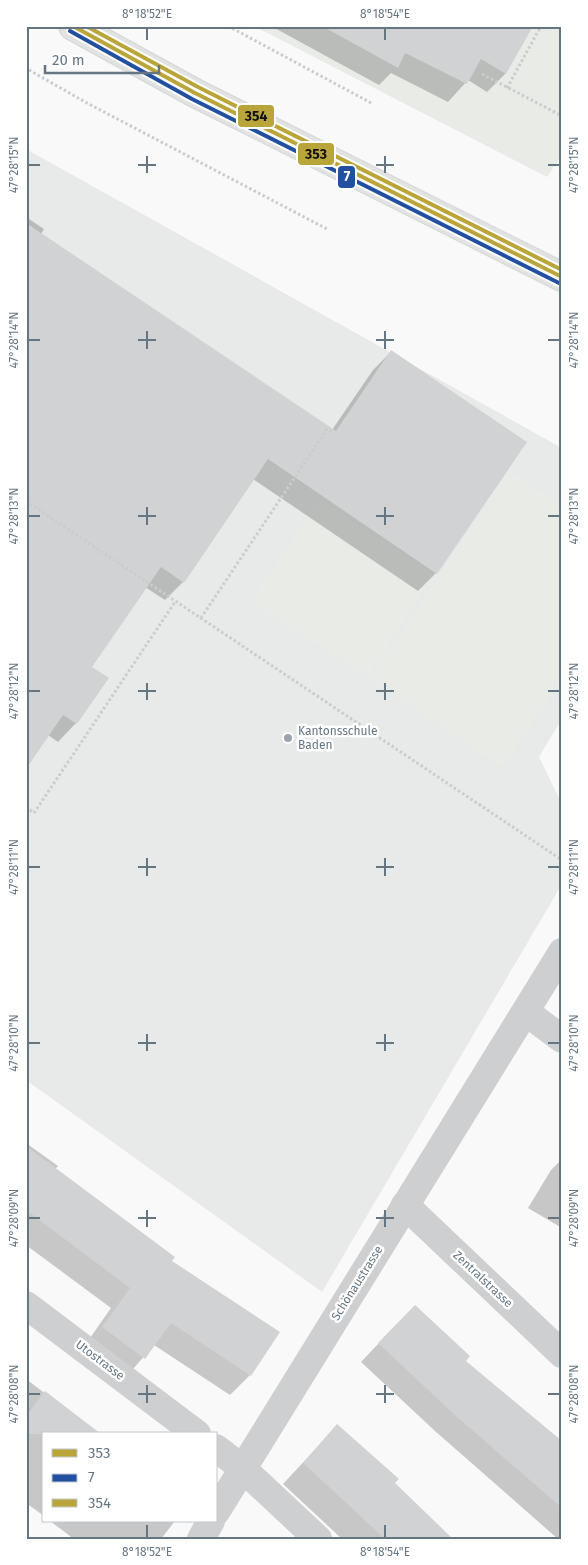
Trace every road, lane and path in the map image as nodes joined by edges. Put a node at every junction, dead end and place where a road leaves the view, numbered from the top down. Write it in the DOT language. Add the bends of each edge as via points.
graph roads {
  1 [pos="73,26"];
  2 [pos="228,26"];
  3 [pos="541,26"];
  4 [pos="29,70"];
  5 [pos="482,74"];
  6 [pos="507,88"];
  7 [pos="372,104"];
  8 [pos="562,116"];
  9 [pos="327,229"];
  10 [pos="562,277"];
  11 [pos="334,434"];
  12 [pos="26,501"];
  13 [pos="175,602"];
  14 [pos="201,618"];
  15 [pos="26,807"];
  16 [pos="562,860"];
  17 [pos="562,952"];
  18 [pos="526,1012"];
  19 [pos="562,1039"];
  20 [pos="405,1205"];
  21 [pos="26,1305"];
  22 [pos="562,1354"];
  23 [pos="194,1432"];
  24 [pos="218,1450"];
  25 [pos="242,1468"];
  26 [pos="218,1509"];
  27 [pos="210,1522"];
  28 [pos="201,1539"];
  29 [pos="318,1539"];
  1 -- 10 [label="main road" via="196,93"];
  2 -- 7 [label="path"];
  3 -- 6 [label="path"];
  4 -- 9 [label="path" via="87,104"];
  5 -- 6 [label="path"];
  6 -- 8 [label="path"];
  11 -- 14 [label="path" via="327,429"];
  12 -- 13 [label="path"];
  13 -- 14 [label="path"];
  13 -- 15 [label="path" via="34,813"];
  14 -- 16 [label="path"];
  17 -- 18 [label="street, Schönaustrasse"];
  18 -- 19 [label="street"];
  18 -- 20 [label="street, Schönaustrasse"];
  20 -- 22 [label="street, Zentralstrasse"];
  20 -- 25 [label="street, Schönaustrasse"];
  21 -- 23 [label="street, Utostrasse"];
  24 -- 25 [label="street"];
  25 -- 26 [label="street, Schönaustrasse"];
  25 -- 29 [label="street"];
  27 -- 28 [label="street"];
}
